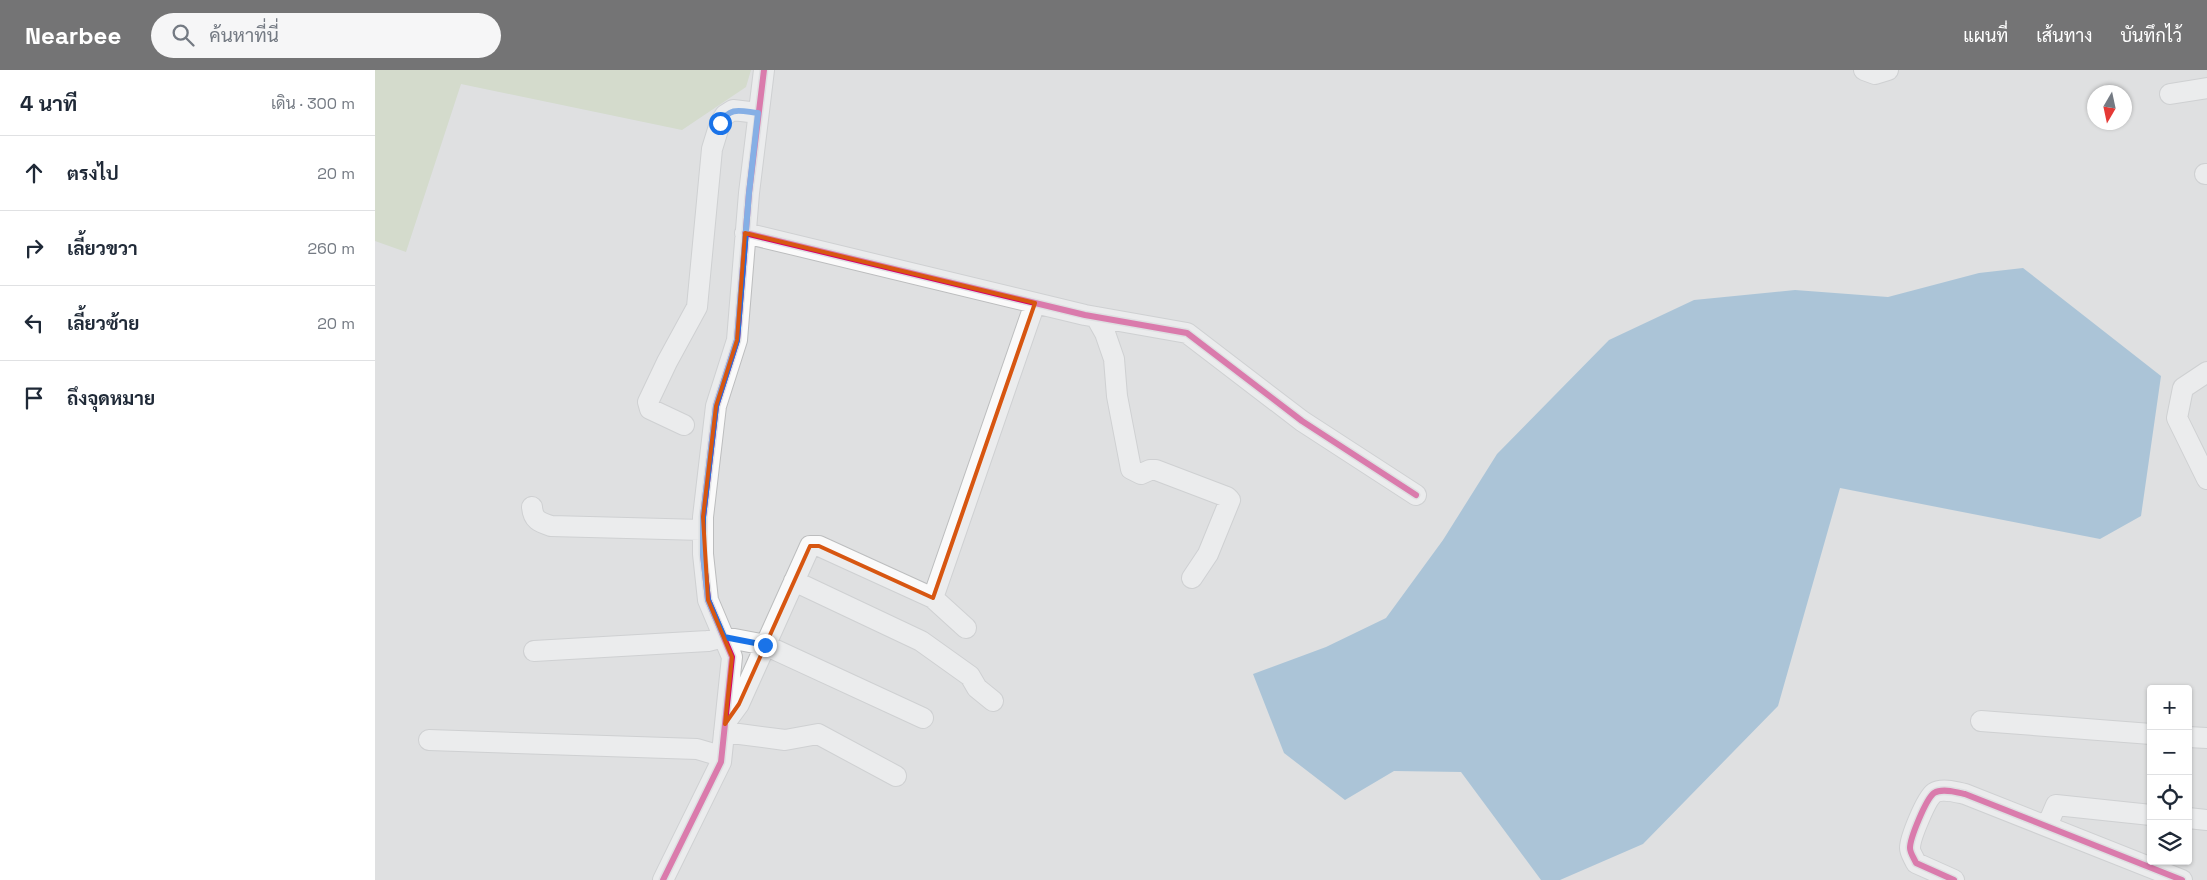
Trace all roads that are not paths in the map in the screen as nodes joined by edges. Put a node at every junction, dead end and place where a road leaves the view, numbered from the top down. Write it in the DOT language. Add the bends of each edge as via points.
graph roads {
  1 [pos="764,70"];
  2 [pos="1864,70"];
  3 [pos="1888,70"];
  4 [pos="2207,88"];
  5 [pos="2170,94"];
  6 [pos="758,113"];
  7 [pos="745,232"];
  8 [pos="1035,303"];
  9 [pos="1096,317"];
  10 [pos="2207,372"];
  11 [pos="684,425"];
  12 [pos="2207,479"];
  13 [pos="1416,495"];
  14 [pos="532,507"];
  15 [pos="703,530"];
  16 [pos="1191,578"];
  17 [pos="794,581"];
  18 [pos="933,598"];
  19 [pos="966,628"];
  20 [pos="724,637"];
  21 [pos="765,645"];
  22 [pos="534,651"];
  23 [pos="993,701"];
  24 [pos="923,718"];
  25 [pos="1981,721"];
  26 [pos="724,728"];
  27 [pos="2147,734"];
  28 [pos="2192,737"];
  29 [pos="2207,738"];
  30 [pos="429,740"];
  31 [pos="721,756"];
  32 [pos="896,776"];
  33 [pos="2147,814"];
  34 [pos="2192,818"];
  35 [pos="2207,820"];
  36 [pos="2047,826"];
  37 [pos="663,880"];
  38 [pos="1954,880"];
  39 [pos="2182,880"];
  1 -- 6 [label="street"];
  2 -- 3 [label="street" via="1875,74"];
  4 -- 5 [label="street"];
  6 -- 7 [label="street"];
  6 -- 11 [label="street" via="733,110 720,123 712,149 697,307 648,402 650,409"];
  7 -- 8 [label="street"];
  7 -- 15 [label="street" via="737,340 716,406"];
  8 -- 9 [label="street"];
  8 -- 18 [label="street"];
  9 -- 13 [label="street" via="1187,333 1302,422"];
  9 -- 16 [label="street" via="1114,359 1131,469 1141,474 1155,470 1230,500 1208,554"];
  10 -- 12 [label="street" via="2183,388 2177,418"];
  14 -- 15 [label="street" via="532,515 537,521 551,526"];
  15 -- 20 [label="street" via="708,600"];
  17 -- 18 [label="street" via="810,546 819,546"];
  17 -- 21 [label="street"];
  17 -- 23 [label="street" via="921,641 969,676 977,688"];
  18 -- 19 [label="street"];
  20 -- 21 [label="street"];
  20 -- 22 [label="street" via="708,641"];
  20 -- 26 [label="street" via="732,657"];
  21 -- 24 [label="street"];
  21 -- 26 [label="street" via="739,704"];
  25 -- 27 [label="street"];
  26 -- 31 [label="street"];
  26 -- 32 [label="street" via="785,740 818,734"];
  28 -- 29 [label="street"];
  30 -- 31 [label="street" via="697,749"];
  31 -- 37 [label="street" via="721,762"];
  33 -- 36 [label="street" via="2056,804"];
  34 -- 35 [label="street"];
  36 -- 38 [label="street" via="1965,794 1947,790 1934,793 1912,838 1910,850 1916,863"];
  36 -- 39 [label="street"];
}
